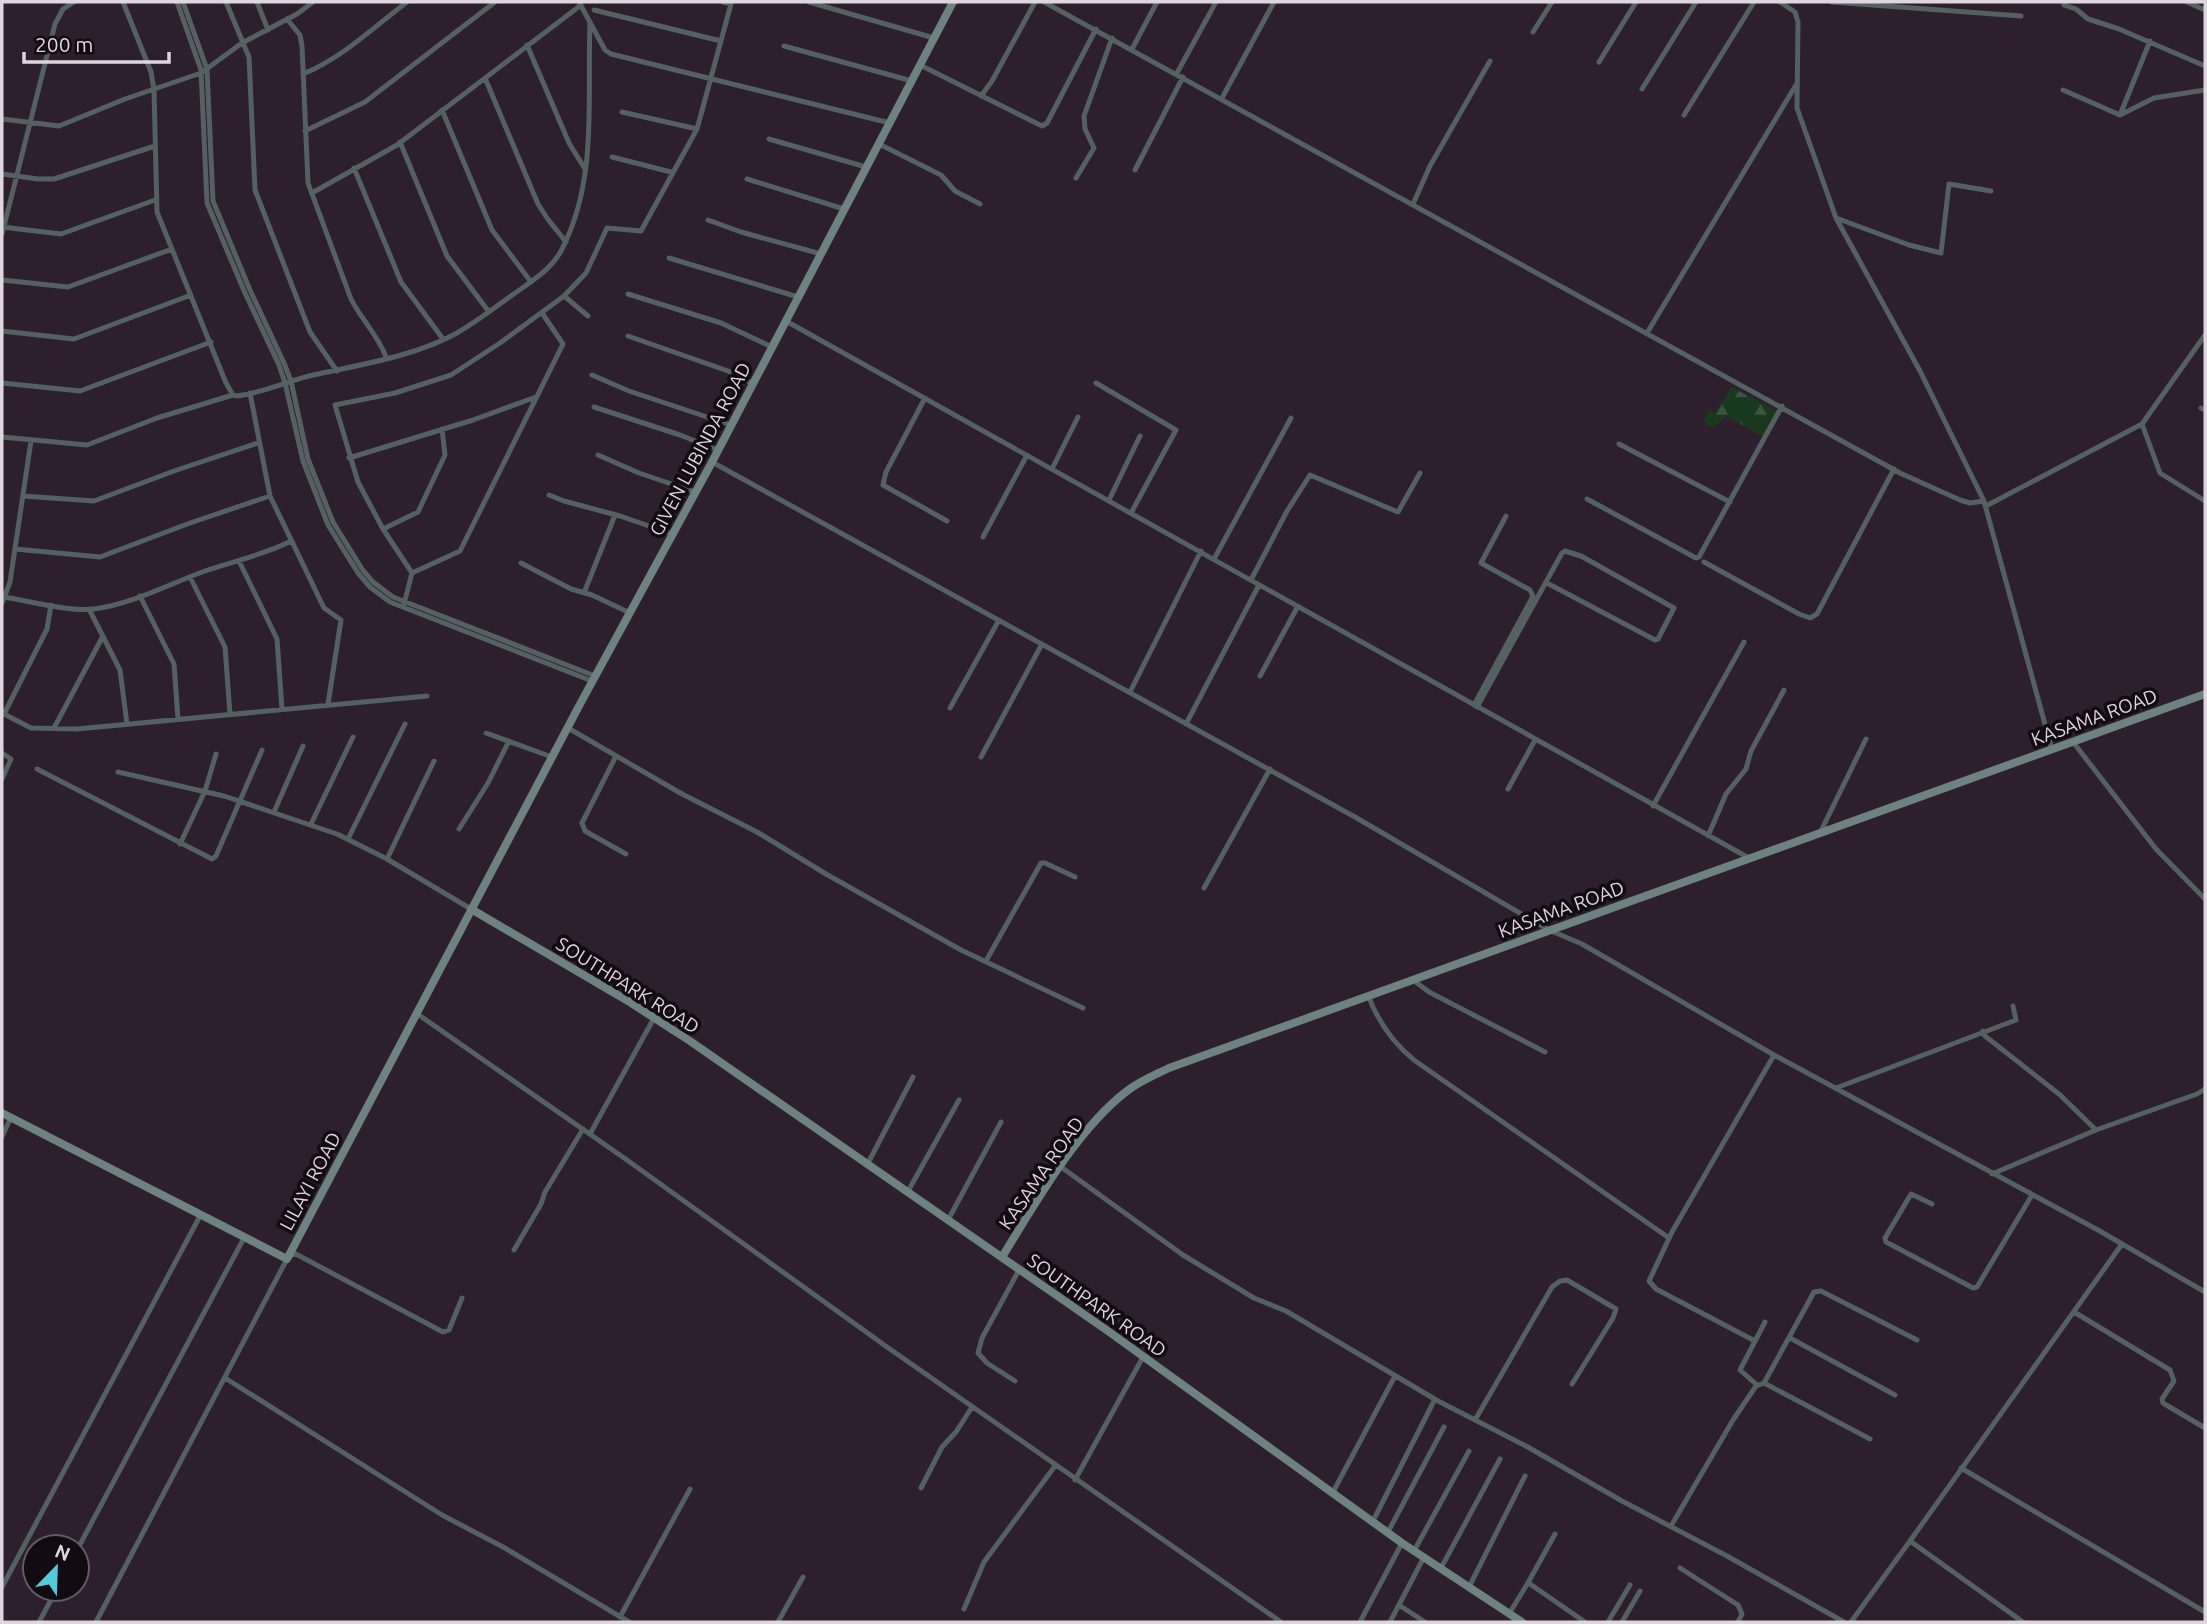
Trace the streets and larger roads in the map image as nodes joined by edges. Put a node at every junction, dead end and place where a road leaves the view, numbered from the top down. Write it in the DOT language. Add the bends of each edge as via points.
graph roads {
  1 [pos="74,2"];
  2 [pos="123,2"];
  3 [pos="177,2"];
  4 [pos="183,2"];
  5 [pos="226,2"];
  6 [pos="257,2"];
  7 [pos="312,2"];
  8 [pos="407,2"];
  9 [pos="495,2"];
  10 [pos="723,2"];
  11 [pos="809,2"];
  12 [pos="953,2"];
  13 [pos="1035,2"];
  14 [pos="1044,2"];
  15 [pos="1157,2"];
  16 [pos="1216,2"];
  17 [pos="1274,2"];
  18 [pos="1552,2"];
  19 [pos="1636,2"];
  20 [pos="1696,2"];
  21 [pos="1754,2"];
  22 [pos="1780,2"];
  23 [pos="1791,2"];
  24 [pos="1832,2"];
  25 [pos="2187,2"];
  26 [pos="580,3"];
  27 [pos="731,3"];
  28 [pos="2064,5"];
  29 [pos="2205,9"];
  30 [pos="594,10"];
  31 [pos="1795,12"];
  32 [pos="2021,16"];
  33 [pos="287,19"];
  34 [pos="590,22"];
  35 [pos="1096,29"];
  36 [pos="268,30"];
  37 [pos="1533,32"];
  38 [pos="934,38"];
  39 [pos="1112,38"];
  40 [pos="721,41"];
  41 [pos="2150,41"];
  42 [pos="242,43"];
  43 [pos="527,46"];
  44 [pos="784,46"];
  45 [pos="1132,49"];
  46 [pos="1490,61"];
  47 [pos="1599,62"];
  48 [pos="920,65"];
  49 [pos="2205,66"];
  50 [pos="204,71"];
  51 [pos="303,74"];
  52 [pos="1180,75"];
  53 [pos="485,78"];
  54 [pos="711,79"];
  55 [pos="912,81"];
  56 [pos="1796,85"];
  57 [pos="1642,89"];
  58 [pos="154,90"];
  59 [pos="2063,90"];
  60 [pos="2205,90"];
  61 [pos="981,96"];
  62 [pos="1222,98"];
  63 [pos="1783,107"];
  64 [pos="1797,108"];
  65 [pos="442,110"];
  66 [pos="622,111"];
  67 [pos="1684,115"];
  68 [pos="2120,115"];
  69 [pos="2,119"];
  70 [pos="29,123"];
  71 [pos="890,123"];
  72 [pos="697,129"];
  73 [pos="305,131"];
  74 [pos="769,139"];
  75 [pos="400,142"];
  76 [pos="879,144"];
  77 [pos="155,146"];
  78 [pos="612,157"];
  79 [pos="866,167"];
  80 [pos="354,168"];
  81 [pos="585,170"];
  82 [pos="1135,170"];
  83 [pos="671,172"];
  84 [pos="2,174"];
  85 [pos="15,176"];
  86 [pos="1076,178"];
  87 [pos="747,179"];
  88 [pos="1991,191"];
  89 [pos="312,193"];
  90 [pos="155,200"];
  91 [pos="980,204"];
  92 [pos="1413,204"];
  93 [pos="844,209"];
  94 [pos="1836,218"];
  95 [pos="708,220"];
  96 [pos="2,229"];
  97 [pos="566,242"];
  98 [pos="172,249"];
  99 [pos="821,254"];
  100 [pos="669,258"];
  101 [pos="2,280"];
  102 [pos="531,282"];
  103 [pos="628,294"];
  104 [pos="191,295"];
  105 [pos="564,296"];
  106 [pos="798,297"];
  107 [pos="489,312"];
  108 [pos="542,313"];
  109 [pos="588,316"];
  110 [pos="786,321"];
  111 [pos="2,331"];
  112 [pos="1647,333"];
  113 [pos="2205,335"];
  114 [pos="628,336"];
  115 [pos="443,339"];
  116 [pos="211,342"];
  117 [pos="772,347"];
  118 [pos="386,357"];
  119 [pos="337,371"];
  120 [pos="592,375"];
  121 [pos="288,382"];
  122 [pos="2,383"];
  123 [pos="1096,383"];
  124 [pos="753,384"];
  125 [pos="250,393"];
  126 [pos="233,395"];
  127 [pos="536,397"];
  128 [pos="925,398"];
  129 [pos="1782,406"];
  130 [pos="594,407"];
  131 [pos="1078,417"];
  132 [pos="1291,418"];
  133 [pos="2142,424"];
  134 [pos="731,425"];
  135 [pos="442,429"];
  136 [pos="1140,436"];
  137 [pos="2,437"];
  138 [pos="31,441"];
  139 [pos="258,443"];
  140 [pos="1619,444"];
  141 [pos="718,450"];
  142 [pos="598,455"];
  143 [pos="1027,455"];
  144 [pos="349,458"];
  145 [pos="712,462"];
  146 [pos="1052,469"];
  147 [pos="1894,469"];
  148 [pos="1420,473"];
  149 [pos="695,492"];
  150 [pos="549,495"];
  151 [pos="23,496"];
  152 [pos="270,496"];
  153 [pos="1587,499"];
  154 [pos="1109,500"];
  155 [pos="2205,501"];
  156 [pos="1730,502"];
  157 [pos="1985,504"];
  158 [pos="1131,513"];
  159 [pos="615,515"];
  160 [pos="1506,516"];
  161 [pos="947,520"];
  162 [pos="383,529"];
  163 [pos="672,534"];
  164 [pos="983,537"];
  165 [pos="291,541"];
  166 [pos="15,549"];
  167 [pos="1201,551"];
  168 [pos="1214,559"];
  169 [pos="239,561"];
  170 [pos="1704,562"];
  171 [pos="521,563"];
  172 [pos="412,573"];
  173 [pos="190,577"];
  174 [pos="1251,580"];
  175 [pos="1547,583"];
  176 [pos="1259,585"];
  177 [pos="584,593"];
  178 [pos="140,596"];
  179 [pos="3,600"];
  180 [pos="51,605"];
  181 [pos="404,605"];
  182 [pos="1297,606"];
  183 [pos="89,609"];
  184 [pos="630,613"];
  185 [pos="999,620"];
  186 [pos="103,636"];
  187 [pos="1744,642"];
  188 [pos="1042,644"];
  189 [pos="1260,676"];
  190 [pos="594,679"];
  191 [pos="1783,690"];
  192 [pos="1130,692"];
  193 [pos="2205,694"];
  194 [pos="426,696"];
  195 [pos="328,704"];
  196 [pos="1475,706"];
  197 [pos="950,708"];
  198 [pos="282,709"];
  199 [pos="3,714"];
  200 [pos="230,714"];
  201 [pos="178,719"];
  202 [pos="127,724"];
  203 [pos="405,724"];
  204 [pos="1186,724"];
  205 [pos="54,728"];
  206 [pos="568,728"];
  207 [pos="486,733"];
  208 [pos="353,737"];
  209 [pos="1866,739"];
  210 [pos="1535,740"];
  211 [pos="509,741"];
  212 [pos="2073,742"];
  213 [pos="303,746"];
  214 [pos="262,750"];
  215 [pos="2052,750"];
  216 [pos="2,753"];
  217 [pos="216,754"];
  218 [pos="616,756"];
  219 [pos="552,757"];
  220 [pos="981,757"];
  221 [pos="434,761"];
  222 [pos="37,769"];
  223 [pos="1270,769"];
  224 [pos="118,772"];
  225 [pos="2,779"];
  226 [pos="1508,789"];
  227 [pos="205,791"];
  228 [pos="240,801"];
  229 [pos="1653,806"];
  230 [pos="274,812"];
  231 [pos="311,824"];
  232 [pos="459,829"];
  233 [pos="1821,833"];
  234 [pos="1708,836"];
  235 [pos="348,839"];
  236 [pos="180,844"];
  237 [pos="626,854"];
  238 [pos="1750,858"];
  239 [pos="387,859"];
  240 [pos="1075,877"];
  241 [pos="1204,888"];
  242 [pos="2205,899"];
  243 [pos="471,909"];
  244 [pos="1549,930"];
  245 [pos="986,961"];
  246 [pos="1413,980"];
  247 [pos="1368,995"];
  248 [pos="2013,1006"];
  249 [pos="1083,1008"];
  250 [pos="416,1013"];
  251 [pos="654,1018"];
  252 [pos="1983,1031"];
  253 [pos="1545,1052"];
  254 [pos="1774,1055"];
  255 [pos="914,1077"];
  256 [pos="1836,1088"];
  257 [pos="2205,1088"];
  258 [pos="959,1100"];
  259 [pos="2,1113"];
  260 [pos="11,1117"];
  261 [pos="1001,1122"];
  262 [pos="583,1129"];
  263 [pos="2096,1130"];
  264 [pos="590,1134"];
  265 [pos="2,1137"];
  266 [pos="867,1165"];
  267 [pos="1061,1167"];
  268 [pos="1992,1174"];
  269 [pos="907,1193"];
  270 [pos="2032,1195"];
  271 [pos="1932,1203"];
  272 [pos="200,1216"];
  273 [pos="948,1220"];
  274 [pos="244,1238"];
  275 [pos="1669,1238"];
  276 [pos="2122,1244"];
  277 [pos="514,1251"];
  278 [pos="1002,1257"];
  279 [pos="287,1259"];
  280 [pos="1019,1270"];
  281 [pos="2205,1292"];
  282 [pos="462,1298"];
  283 [pos="2074,1312"];
  284 [pos="1765,1322"];
  285 [pos="1790,1338"];
  286 [pos="1917,1340"];
  287 [pos="1755,1341"];
  288 [pos="1143,1357"];
  289 [pos="1395,1376"];
  290 [pos="225,1378"];
  291 [pos="1015,1381"];
  292 [pos="1572,1384"];
  293 [pos="1761,1384"];
  294 [pos="1895,1395"];
  295 [pos="1434,1399"];
  296 [pos="972,1407"];
  297 [pos="1475,1420"];
  298 [pos="1444,1427"];
  299 [pos="2205,1428"];
  300 [pos="1870,1439"];
  301 [pos="1469,1451"];
  302 [pos="1500,1460"];
  303 [pos="1055,1465"];
  304 [pos="1961,1468"];
  305 [pos="1525,1476"];
  306 [pos="1074,1480"];
  307 [pos="921,1488"];
  308 [pos="690,1489"];
  309 [pos="1333,1492"];
  310 [pos="1373,1521"];
  311 [pos="1671,1526"];
  312 [pos="1388,1532"];
  313 [pos="86,1533"];
  314 [pos="1555,1534"];
  315 [pos="1910,1541"];
  316 [pos="1402,1543"];
  317 [pos="1414,1551"];
  318 [pos="1424,1558"];
  319 [pos="1441,1568"];
  320 [pos="1680,1569"];
  321 [pos="803,1577"];
  322 [pos="1529,1580"];
  323 [pos="1630,1585"];
  324 [pos="2,1587"];
  325 [pos="1469,1587"];
  326 [pos="1640,1591"];
  327 [pos="49,1603"];
  328 [pos="1399,1605"];
  329 [pos="964,1609"];
  330 [pos="2205,1612"];
  331 [pos="620,1617"];
  332 [pos="1515,1619"];
  333 [pos="39,1622"];
  334 [pos="96,1622"];
  335 [pos="629,1622"];
  336 [pos="778,1622"];
  337 [pos="1281,1622"];
  338 [pos="1360,1622"];
  339 [pos="1390,1622"];
  340 [pos="1425,1622"];
  341 [pos="1585,1622"];
  342 [pos="1608,1622"];
  343 [pos="1622,1622"];
  344 [pos="1738,1622"];
  345 [pos="1844,1622"];
  346 [pos="1851,1622"];
  347 [pos="2023,1622"];
  1 -- 70 [label="street" via="63,9 55,24"];
  2 -- 58 [label="street"];
  3 -- 50 [label="street"];
  4 -- 50 [label="street"];
  5 -- 42 [label="street"];
  6 -- 36 [label="street"];
  7 -- 33 [label="street"];
  8 -- 51 [label="street" via="335,57"];
  9 -- 73 [label="street" via="365,102"];
  10 -- 27 [label="street"];
  11 -- 38 [label="street"];
  12 -- 38 [label="street, GIVEN LUBINDA ROAD"];
  13 -- 61 [label="street"];
  14 -- 35 [label="street"];
  15 -- 45 [label="street"];
  16 -- 52 [label="street"];
  17 -- 62 [label="street"];
  18 -- 37 [label="street"];
  19 -- 47 [label="street"];
  20 -- 57 [label="street"];
  21 -- 67 [label="street"];
  22 -- 31 [label="street"];
  23 -- 31 [label="street"];
  24 -- 32 [label="street"];
  25 -- 29 [label="street"];
  26 -- 34 [label="street"];
  26 -- 43 [label="street"];
  27 -- 40 [label="street"];
  28 -- 41 [label="street" via="2088,19"];
  30 -- 40 [label="street"];
  31 -- 56 [label="street"];
  33 -- 36 [label="street"];
  33 -- 51 [label="street" via="300,35"];
  34 -- 54 [label="street" via="608,53"];
  34 -- 81 [label="street"];
  35 -- 39 [label="street"];
  35 -- 61 [label="street" via="1044,125"];
  36 -- 42 [label="street"];
  38 -- 48 [label="street, GIVEN LUBINDA ROAD"];
  39 -- 45 [label="street"];
  39 -- 86 [label="street" via="1084,116 1094,148"];
  40 -- 54 [label="street"];
  41 -- 49 [label="street"];
  41 -- 68 [label="street"];
  42 -- 50 [label="street"];
  42 -- 119 [label="street" via="251,75 256,190 310,332"];
  43 -- 53 [label="street"];
  43 -- 81 [label="street"];
  44 -- 55 [label="street"];
  45 -- 52 [label="street"];
  46 -- 92 [label="street"];
  48 -- 55 [label="street, GIVEN LUBINDA ROAD"];
  48 -- 61 [label="street"];
  50 -- 58 [label="street"];
  50 -- 121 [label="street" via="213,201"];
  51 -- 73 [label="street"];
  52 -- 62 [label="street"];
  52 -- 82 [label="street"];
  53 -- 65 [label="street"];
  53 -- 97 [label="street" via="538,204"];
  54 -- 71 [label="street"];
  54 -- 72 [label="street"];
  55 -- 71 [label="street, GIVEN LUBINDA ROAD"];
  56 -- 63 [label="street"];
  56 -- 64 [label="street"];
  58 -- 70 [label="street" via="59,127"];
  58 -- 77 [label="street"];
  59 -- 68 [label="street"];
  60 -- 68 [label="street" via="2154,98"];
  62 -- 92 [label="street"];
  63 -- 64 [label="street"];
  63 -- 112 [label="street"];
  64 -- 94 [label="street"];
  65 -- 75 [label="street"];
  65 -- 102 [label="street" via="492,230"];
  66 -- 72 [label="street"];
  69 -- 70 [label="street"];
  70 -- 85 [label="street"];
  71 -- 76 [label="street, GIVEN LUBINDA ROAD"];
  72 -- 83 [label="street"];
  73 -- 89 [label="street" via="306,172"];
  74 -- 79 [label="street"];
  75 -- 80 [label="street"];
  75 -- 107 [label="street" via="447,256"];
  76 -- 79 [label="street, GIVEN LUBINDA ROAD"];
  76 -- 91 [label="street" via="941,175 955,191"];
  77 -- 85 [label="street" via="54,179"];
  77 -- 90 [label="street"];
  78 -- 83 [label="street"];
  79 -- 93 [label="street, GIVEN LUBINDA ROAD"];
  80 -- 89 [label="street"];
  80 -- 115 [label="street" via="401,282"];
  81 -- 97 [label="street"];
  83 -- 105 [label="street" via="640,231 607,228 586,274"];
  84 -- 85 [label="street"];
  85 -- 96 [label="street"];
  87 -- 93 [label="street"];
  88 -- 94 [label="street" via="1950,184 1941,253"];
  89 -- 118 [label="street" via="351,299"];
  90 -- 96 [label="street" via="61,234"];
  90 -- 98 [label="street"];
  92 -- 112 [label="street"];
  93 -- 99 [label="street, GIVEN LUBINDA ROAD"];
  94 -- 157 [label="street" via="1920,371"];
  95 -- 99 [label="street"];
  97 -- 102 [label="street"];
  98 -- 101 [label="street" via="68,287"];
  98 -- 104 [label="street"];
  99 -- 106 [label="street, GIVEN LUBINDA ROAD"];
  100 -- 106 [label="street"];
  102 -- 107 [label="street"];
  103 -- 117 [label="street" via="731,327"];
  104 -- 111 [label="street" via="74,339"];
  104 -- 116 [label="street"];
  105 -- 108 [label="street"];
  105 -- 109 [label="street"];
  106 -- 110 [label="street, GIVEN LUBINDA ROAD"];
  107 -- 115 [label="street"];
  108 -- 127 [label="street" via="563,344"];
  108 -- 144 [label="street" via="451,375 335,405"];
  110 -- 117 [label="street, GIVEN LUBINDA ROAD"];
  110 -- 128 [label="street"];
  112 -- 129 [label="street"];
  113 -- 133 [label="street"];
  114 -- 124 [label="street"];
  115 -- 118 [label="street"];
  116 -- 122 [label="street" via="80,391"];
  116 -- 126 [label="street"];
  117 -- 124 [label="street, GIVEN LUBINDA ROAD"];
  118 -- 119 [label="street"];
  119 -- 121 [label="street"];
  120 -- 134 [label="street"];
  121 -- 125 [label="street"];
  121 -- 181 [label="street" via="308,459 333,522 373,582"];
  123 -- 158 [label="street" via="1176,430"];
  124 -- 134 [label="street, GIVEN LUBINDA ROAD"];
  125 -- 126 [label="street"];
  125 -- 139 [label="street"];
  126 -- 138 [label="street" via="87,445"];
  127 -- 135 [label="street"];
  127 -- 172 [label="street" via="460,551"];
  128 -- 143 [label="street"];
  128 -- 161 [label="street" via="883,485"];
  129 -- 147 [label="street"];
  129 -- 156 [label="street"];
  130 -- 141 [label="street"];
  131 -- 146 [label="street"];
  132 -- 168 [label="street"];
  133 -- 155 [label="street" via="2160,474"];
  133 -- 157 [label="street"];
  134 -- 141 [label="street, GIVEN LUBINDA ROAD"];
  135 -- 144 [label="street"];
  135 -- 162 [label="street" via="445,455 418,512"];
  136 -- 154 [label="street"];
  137 -- 138 [label="street"];
  138 -- 151 [label="street"];
  139 -- 151 [label="street" via="94,501"];
  139 -- 152 [label="street"];
  140 -- 156 [label="street"];
  141 -- 145 [label="street, GIVEN LUBINDA ROAD"];
  142 -- 149 [label="street"];
  143 -- 146 [label="street"];
  143 -- 164 [label="street"];
  144 -- 162 [label="street"];
  145 -- 149 [label="street, GIVEN LUBINDA ROAD"];
  145 -- 185 [label="street"];
  146 -- 154 [label="street"];
  147 -- 157 [label="street" via="1960,500"];
  147 -- 170 [label="street" via="1817,614 1810,618"];
  148 -- 174 [label="street" via="1398,512 1310,475"];
  149 -- 163 [label="street, GIVEN LUBINDA ROAD"];
  150 -- 159 [label="street"];
  151 -- 166 [label="street"];
  152 -- 165 [label="street"];
  152 -- 166 [label="street" via="100,557"];
  153 -- 156 [label="street" via="1696,558"];
  154 -- 158 [label="street"];
  157 -- 215 [label="street"];
  158 -- 167 [label="street"];
  159 -- 163 [label="street"];
  159 -- 177 [label="street"];
  160 -- 196 [label="street" via="1481,563 1533,596"];
  162 -- 172 [label="street"];
  163 -- 184 [label="street, GIVEN LUBINDA ROAD"];
  165 -- 169 [label="street"];
  165 -- 195 [label="street" via="324,608 341,620"];
  166 -- 179 [label="street"];
  167 -- 168 [label="street"];
  167 -- 192 [label="street"];
  168 -- 174 [label="street"];
  169 -- 173 [label="street"];
  169 -- 198 [label="street" via="277,639"];
  171 -- 177 [label="street"];
  172 -- 181 [label="street"];
  173 -- 178 [label="street"];
  173 -- 200 [label="street" via="225,647"];
  174 -- 176 [label="street"];
  175 -- 175 [label="street" via="1562,553 1572,552 1674,608 1655,640"];
  175 -- 196 [label="street"];
  176 -- 182 [label="street"];
  176 -- 204 [label="street"];
  177 -- 184 [label="street"];
  178 -- 183 [label="street"];
  178 -- 201 [label="street" via="174,664"];
  179 -- 180 [label="street"];
  180 -- 183 [label="street"];
  180 -- 199 [label="street" via="47,629"];
  181 -- 190 [label="street"];
  182 -- 189 [label="street"];
  182 -- 196 [label="street"];
  183 -- 186 [label="street"];
  184 -- 190 [label="street, GIVEN LUBINDA ROAD"];
  185 -- 188 [label="street"];
  185 -- 197 [label="street"];
  186 -- 202 [label="street" via="120,670"];
  186 -- 205 [label="street"];
  187 -- 229 [label="street"];
  188 -- 192 [label="street"];
  188 -- 220 [label="street"];
  190 -- 206 [label="street, GIVEN LUBINDA ROAD"];
  191 -- 234 [label="street"];
  192 -- 204 [label="street"];
  193 -- 212 [label="street, KASAMA ROAD"];
  194 -- 195 [label="street"];
  195 -- 198 [label="street"];
  196 -- 210 [label="street"];
  198 -- 200 [label="street"];
  199 -- 205 [label="street" via="31,728"];
  200 -- 201 [label="street"];
  201 -- 202 [label="street"];
  202 -- 205 [label="street"];
  203 -- 235 [label="street"];
  204 -- 223 [label="street"];
  206 -- 218 [label="street"];
  206 -- 219 [label="street, GIVEN LUBINDA ROAD"];
  207 -- 211 [label="street"];
  208 -- 231 [label="street"];
  209 -- 233 [label="street"];
  210 -- 226 [label="street"];
  210 -- 229 [label="street"];
  211 -- 219 [label="street"];
  211 -- 232 [label="street"];
  212 -- 215 [label="street, KASAMA ROAD"];
  212 -- 242 [label="street" via="2156,849"];
  213 -- 230 [label="street"];
  214 -- 228 [label="street"];
  215 -- 233 [label="street, KASAMA ROAD"];
  216 -- 225 [label="street" via="11,759"];
  217 -- 227 [label="street"];
  218 -- 237 [label="street" via="582,823 585,831"];
  218 -- 245 [label="street"];
  219 -- 243 [label="street, GIVEN LUBINDA ROAD"];
  221 -- 239 [label="street"];
  222 -- 236 [label="street"];
  223 -- 241 [label="street"];
  223 -- 244 [label="street"];
  224 -- 227 [label="street"];
  227 -- 228 [label="street"];
  227 -- 236 [label="street"];
  228 -- 230 [label="street"];
  228 -- 236 [label="street" via="214,858"];
  229 -- 234 [label="street"];
  230 -- 231 [label="street"];
  231 -- 235 [label="street"];
  233 -- 238 [label="street, KASAMA ROAD"];
  234 -- 238 [label="street"];
  235 -- 239 [label="street"];
  238 -- 244 [label="street, KASAMA ROAD"];
  239 -- 243 [label="street"];
  240 -- 245 [label="street" via="1041,863"];
  243 -- 250 [label="street, LILAYI ROAD"];
  243 -- 251 [label="street, SOUTHPARK ROAD"];
  244 -- 246 [label="street, KASAMA ROAD"];
  244 -- 254 [label="street"];
  245 -- 249 [label="street"];
  246 -- 247 [label="street, KASAMA ROAD"];
  246 -- 253 [label="street"];
  247 -- 267 [label="street, KASAMA ROAD" via="1169,1068 1138,1084 1093,1125"];
  247 -- 275 [label="street" via="1384,1028 1414,1060"];
  248 -- 252 [label="street" via="2015,1020"];
  250 -- 262 [label="street"];
  250 -- 279 [label="street, LILAYI ROAD"];
  251 -- 264 [label="street"];
  251 -- 266 [label="street, SOUTHPARK ROAD"];
  252 -- 256 [label="street"];
  252 -- 263 [label="street"];
  254 -- 256 [label="street"];
  254 -- 275 [label="street"];
  255 -- 266 [label="street"];
  256 -- 268 [label="street"];
  257 -- 263 [label="street"];
  258 -- 269 [label="street"];
  259 -- 260 [label="street, LILAYI ROAD"];
  260 -- 265 [label="street"];
  260 -- 272 [label="street, LILAYI ROAD"];
  261 -- 273 [label="street"];
  262 -- 264 [label="street"];
  262 -- 277 [label="street"];
  263 -- 268 [label="street"];
  264 -- 296 [label="street"];
  266 -- 269 [label="street, SOUTHPARK ROAD"];
  267 -- 278 [label="street, KASAMA ROAD"];
  267 -- 289 [label="street" via="1183,1255"];
  268 -- 270 [label="street"];
  269 -- 273 [label="street, SOUTHPARK ROAD"];
  270 -- 271 [label="street" via="1973,1289 1886,1242 1911,1194"];
  270 -- 276 [label="street"];
  272 -- 274 [label="street, LILAYI ROAD"];
  272 -- 324 [label="street"];
  273 -- 278 [label="street, SOUTHPARK ROAD"];
  274 -- 279 [label="street, LILAYI ROAD"];
  274 -- 313 [label="street"];
  275 -- 287 [label="street" via="1650,1275 1656,1289"];
  276 -- 281 [label="street"];
  276 -- 283 [label="street"];
  278 -- 280 [label="street, SOUTHPARK ROAD"];
  279 -- 282 [label="street" via="294,1253 443,1332 449,1330"];
  279 -- 290 [label="street"];
  280 -- 288 [label="street, SOUTHPARK ROAD"];
  280 -- 291 [label="street" via="978,1353"];
  283 -- 299 [label="street" via="2170,1370 2174,1381 2162,1403"];
  283 -- 304 [label="street"];
  284 -- 287 [label="street"];
  285 -- 286 [label="street" via="1818,1290"];
  285 -- 293 [label="street"];
  285 -- 294 [label="street"];
  287 -- 293 [label="street" via="1740,1370"];
  288 -- 306 [label="street"];
  288 -- 309 [label="street, SOUTHPARK ROAD"];
  289 -- 295 [label="street"];
  289 -- 309 [label="street"];
  290 -- 331 [label="street" via="442,1515"];
  290 -- 334 [label="street"];
  292 -- 297 [label="street" via="1616,1309 1567,1280 1552,1287"];
  293 -- 300 [label="street"];
  293 -- 311 [label="street" via="1733,1420"];
  295 -- 297 [label="street"];
  295 -- 310 [label="street"];
  296 -- 303 [label="street"];
  296 -- 307 [label="street" via="942,1447"];
  297 -- 311 [label="street"];
  298 -- 312 [label="street"];
  301 -- 317 [label="street"];
  302 -- 319 [label="street"];
  303 -- 306 [label="street"];
  303 -- 329 [label="street" via="984,1562"];
  304 -- 315 [label="street"];
  304 -- 330 [label="street"];
  305 -- 325 [label="street"];
  306 -- 337 [label="street"];
  308 -- 331 [label="street"];
  309 -- 310 [label="street, SOUTHPARK ROAD"];
  310 -- 312 [label="street, SOUTHPARK ROAD"];
  311 -- 345 [label="street"];
  312 -- 316 [label="street, SOUTHPARK ROAD"];
  314 -- 322 [label="street"];
  315 -- 346 [label="street"];
  315 -- 347 [label="street"];
  316 -- 317 [label="street, SOUTHPARK ROAD"];
  316 -- 338 [label="street"];
  317 -- 318 [label="street, SOUTHPARK ROAD"];
  318 -- 319 [label="street, SOUTHPARK ROAD"];
  318 -- 328 [label="street"];
  319 -- 325 [label="street, SOUTHPARK ROAD"];
  320 -- 344 [label="street" via="1738,1605 1742,1614"];
  321 -- 336 [label="street"];
  322 -- 332 [label="street"];
  322 -- 341 [label="street"];
  323 -- 342 [label="street"];
  325 -- 332 [label="street, SOUTHPARK ROAD"];
  326 -- 343 [label="street"];
  327 -- 333 [label="street"];
  328 -- 339 [label="street"];
  328 -- 340 [label="street"];
  331 -- 335 [label="street"];
}
